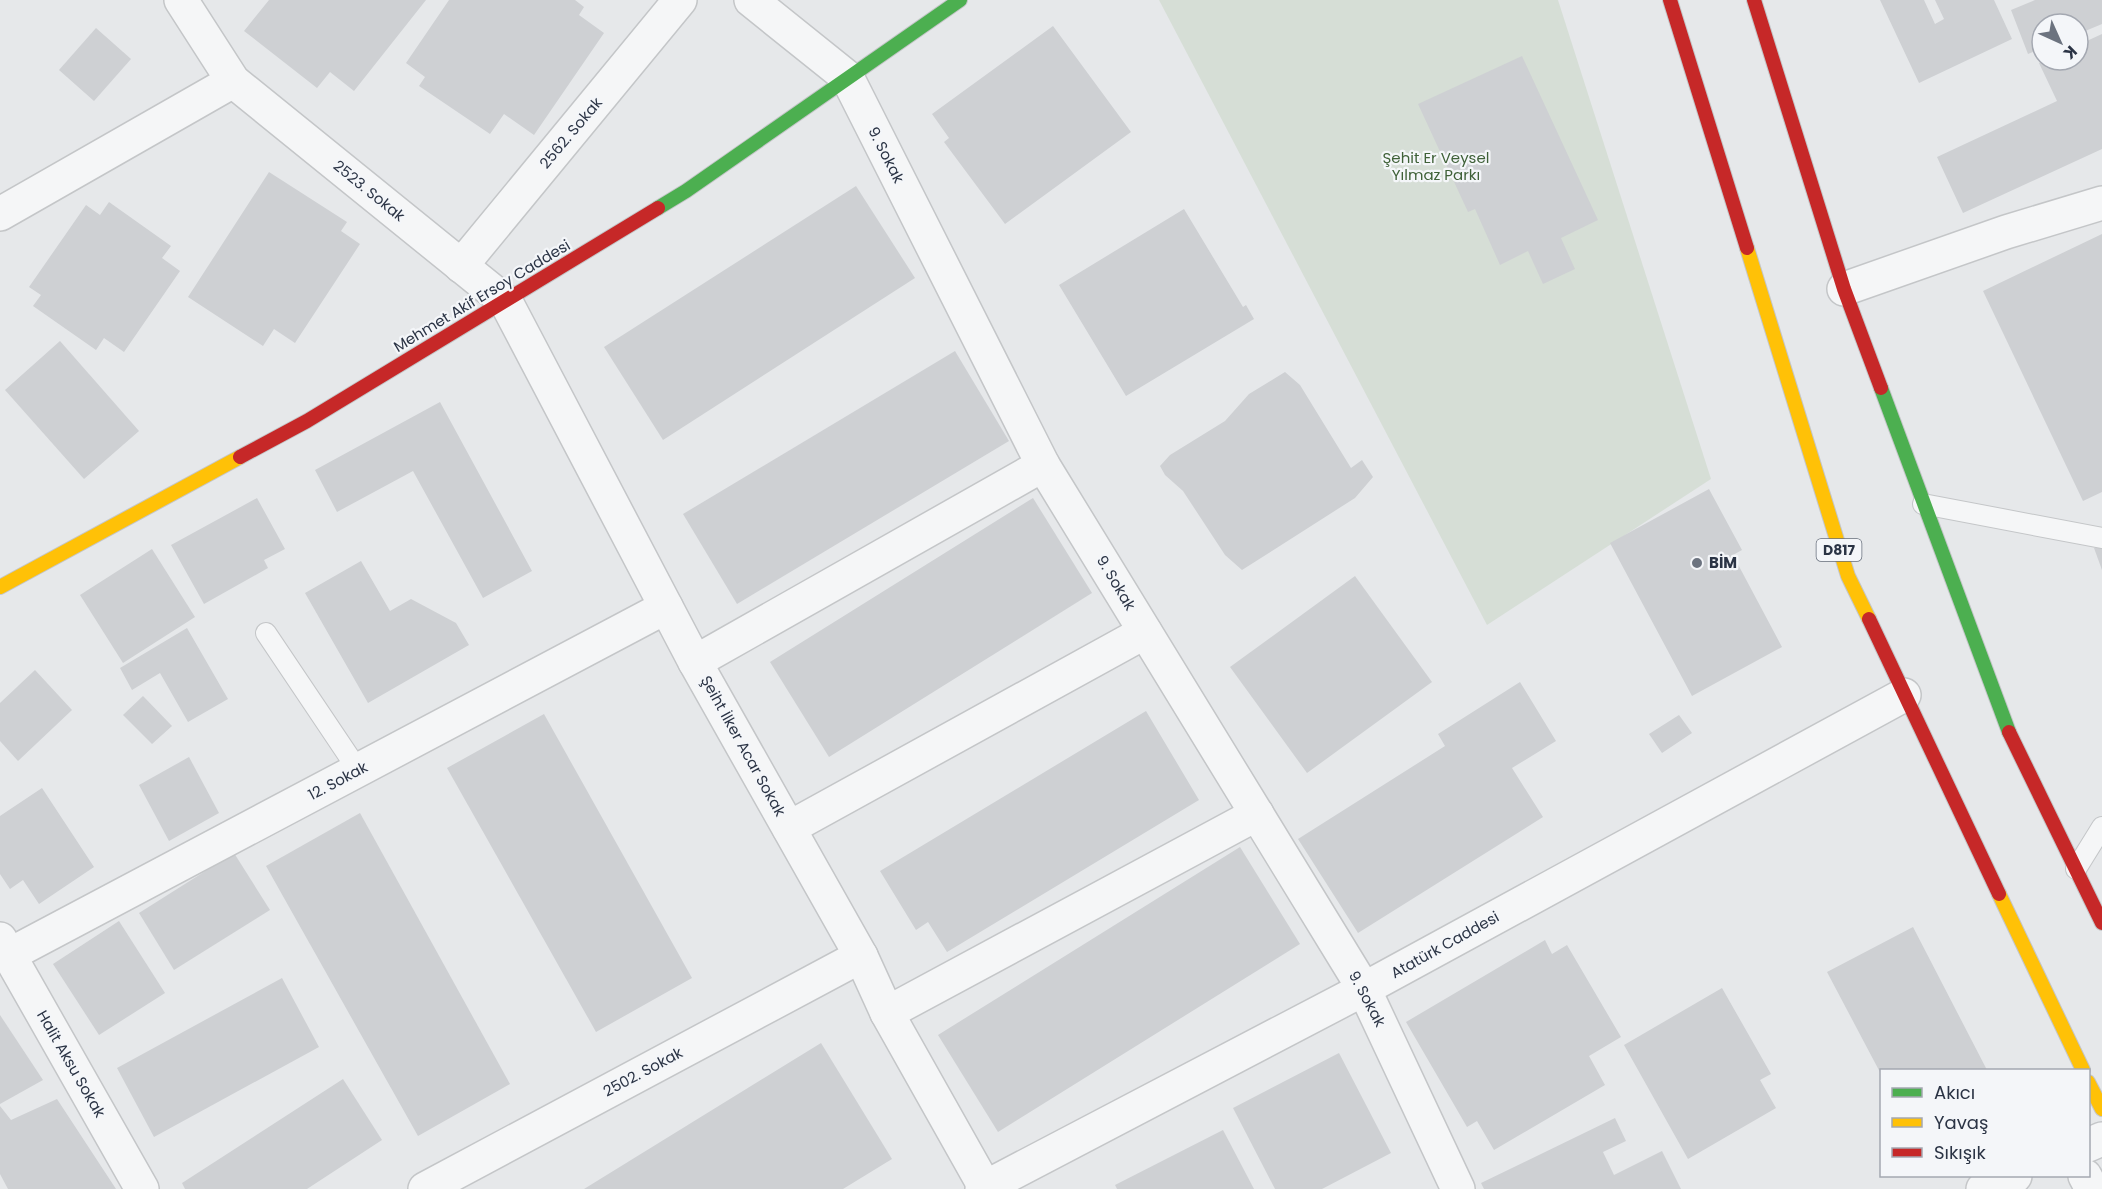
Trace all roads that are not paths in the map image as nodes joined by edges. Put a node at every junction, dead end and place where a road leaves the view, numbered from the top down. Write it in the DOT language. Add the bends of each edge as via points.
graph roads {
  1 [pos="180,0"];
  2 [pos="680,0"];
  3 [pos="751,0"];
  4 [pos="960,0"];
  5 [pos="1670,0"];
  6 [pos="1754,0"];
  7 [pos="847,77"];
  8 [pos="233,81"];
  9 [pos="2102,203"];
  10 [pos="0,214"];
  11 [pos="461,266"];
  12 [pos="1844,289"];
  13 [pos="506,302"];
  14 [pos="1043,465"];
  15 [pos="1923,504"];
  16 [pos="2102,538"];
  17 [pos="0,587"];
  18 [pos="666,607"];
  19 [pos="1145,632"];
  20 [pos="266,633"];
  21 [pos="695,662"];
  22 [pos="1904,695"];
  23 [pos="358,770"];
  24 [pos="1257,814"];
  25 [pos="2102,827"];
  26 [pos="789,828"];
  27 [pos="2076,869"];
  28 [pos="2102,923"];
  29 [pos="4,947"];
  30 [pos="861,956"];
  31 [pos="1364,989"];
  32 [pos="887,1012"];
  33 [pos="2082,1069"];
  34 [pos="2090,1086"];
  35 [pos="2102,1109"];
  36 [pos="2013,1177"];
  37 [pos="984,1188"];
  38 [pos="142,1189"];
  39 [pos="425,1189"];
  40 [pos="1458,1189"];
  41 [pos="1983,1189"];
  1 -- 8 [label="street, 2523. Sokak"];
  2 -- 11 [label="street, 2562. Sokak"];
  3 -- 7 [label="street, 9. Sokak"];
  4 -- 7 [label="main road, Mehmet Akif Ersoy Caddesi"];
  5 -- 22 [label="main road, D817" via="1848,576"];
  6 -- 12 [label="main road"];
  7 -- 13 [label="main road, Mehmet Akif Ersoy Caddesi" via="686,191"];
  7 -- 14 [label="street, 9. Sokak"];
  8 -- 10 [label="street"];
  8 -- 11 [label="street, 2523. Sokak"];
  9 -- 12 [label="street"];
  11 -- 13 [label="street, 2523. Sokak"];
  12 -- 15 [label="main road"];
  13 -- 17 [label="main road, Mehmet Akif Ersoy Caddesi" via="307,421"];
  13 -- 18 [label="street, Şeiht İlker Acar Sokak"];
  14 -- 19 [label="street, 9. Sokak"];
  14 -- 21 [label="street"];
  15 -- 16 [label="lane"];
  15 -- 27 [label="main road" via="2007,729"];
  18 -- 21 [label="street, Şeiht İlker Acar Sokak"];
  18 -- 23 [label="street, 12. Sokak"];
  19 -- 24 [label="street, 9. Sokak"];
  19 -- 26 [label="street"];
  20 -- 23 [label="lane"];
  21 -- 26 [label="street, Şeiht İlker Acar Sokak"];
  22 -- 31 [label="street, Atatürk Caddesi"];
  22 -- 33 [label="main road, D817"];
  23 -- 29 [label="street, 12. Sokak"];
  24 -- 31 [label="street, 9. Sokak"];
  24 -- 32 [label="street"];
  25 -- 27 [label="lane"];
  26 -- 30 [label="street, Şeiht İlker Acar Sokak"];
  27 -- 28 [label="main road"];
  29 -- 38 [label="street, Halit Aksu Sokak"];
  30 -- 32 [label="street, Şeiht İlker Acar Sokak"];
  30 -- 39 [label="street, 2502. Sokak"];
  31 -- 37 [label="street, Atatürk Caddesi"];
  31 -- 40 [label="street, 9. Sokak"];
  32 -- 37 [label="street, Şeiht İlker Acar Sokak"];
  34 -- 35 [label="main road"];
  36 -- 41 [label="street"];
}
